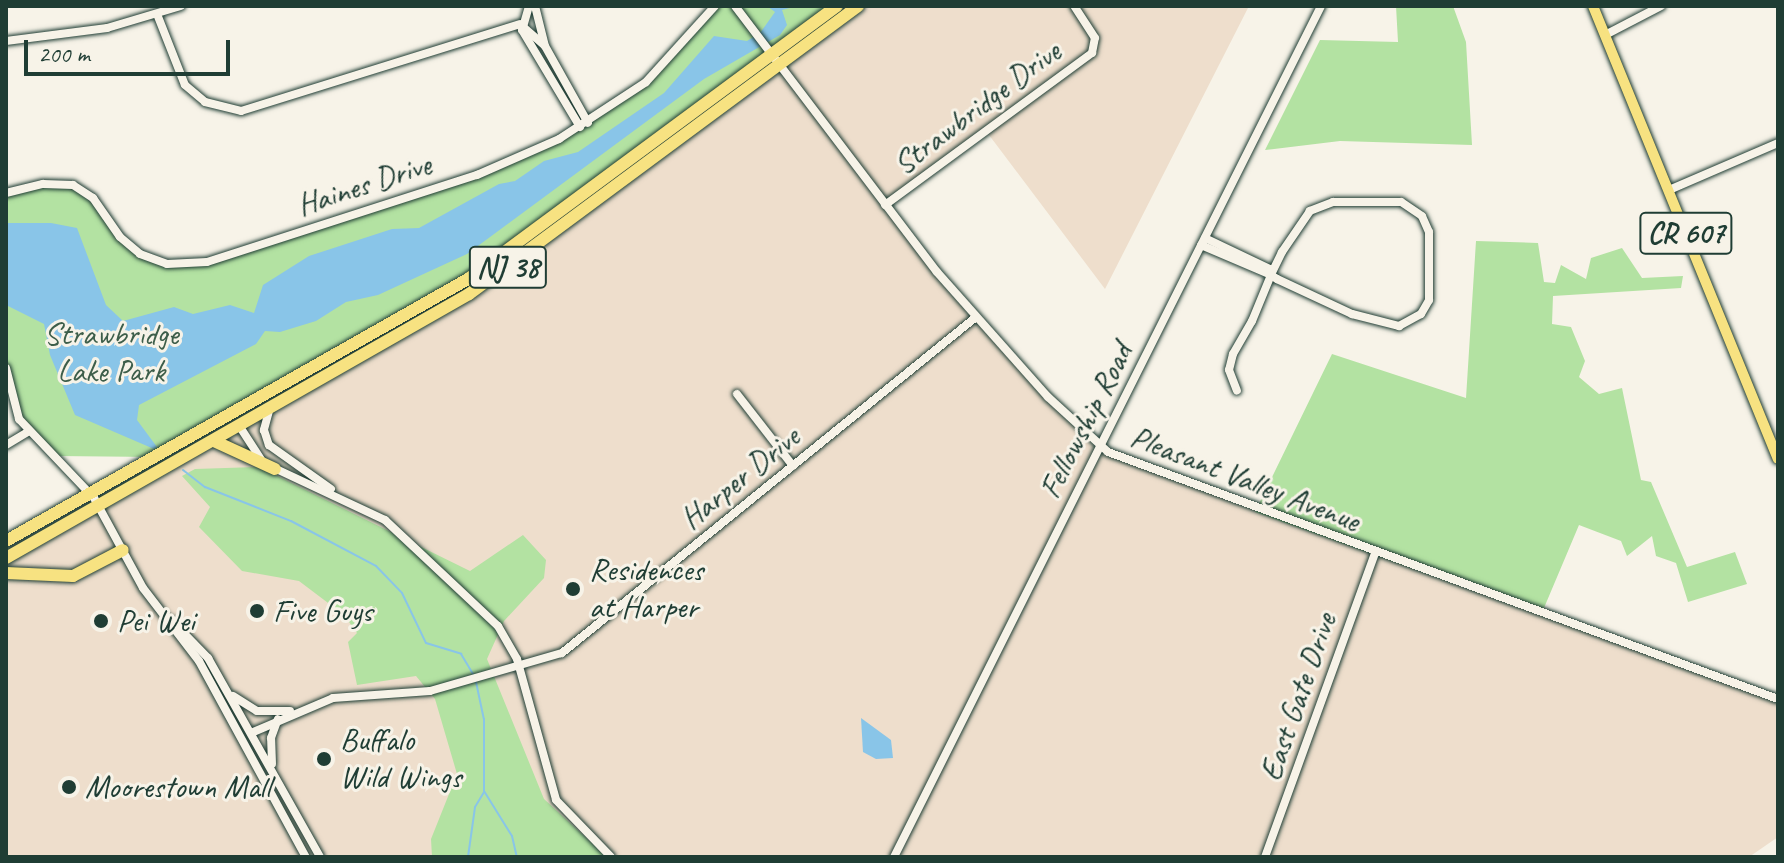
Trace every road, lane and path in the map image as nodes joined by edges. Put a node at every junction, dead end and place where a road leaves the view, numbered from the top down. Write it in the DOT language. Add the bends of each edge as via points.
graph roads {
  1 [pos="181,6"];
  2 [pos="529,6"];
  3 [pos="535,6"];
  4 [pos="715,6"];
  5 [pos="735,6"];
  6 [pos="837,6"];
  7 [pos="858,6"];
  8 [pos="1074,6"];
  9 [pos="1321,6"];
  10 [pos="1593,6"];
  11 [pos="1661,6"];
  12 [pos="157,14"];
  13 [pos="520,24"];
  14 [pos="1605,35"];
  15 [pos="6,41"];
  16 [pos="545,46"];
  17 [pos="772,55"];
  18 [pos="584,125"];
  19 [pos="1778,143"];
  20 [pos="1669,190"];
  21 [pos="6,193"];
  22 [pos="885,205"];
  23 [pos="1203,242"];
  24 [pos="1271,275"];
  25 [pos="976,317"];
  26 [pos="6,368"];
  27 [pos="282,386"];
  28 [pos="1237,391"];
  29 [pos="737,394"];
  30 [pos="269,411"];
  31 [pos="240,427"];
  32 [pos="29,431"];
  33 [pos="214,441"];
  34 [pos="6,445"];
  35 [pos="1776,445"];
  36 [pos="1100,447"];
  37 [pos="1778,459"];
  38 [pos="793,466"];
  39 [pos="275,469"];
  40 [pos="91,493"];
  41 [pos="345,498"];
  42 [pos="99,506"];
  43 [pos="6,541"];
  44 [pos="123,550"];
  45 [pos="1375,553"];
  46 [pos="6,558"];
  47 [pos="6,573"];
  48 [pos="154,604"];
  49 [pos="519,667"];
  50 [pos="225,686"];
  51 [pos="1778,699"];
  52 [pos="295,711"];
  53 [pos="278,719"];
  54 [pos="239,732"];
  55 [pos="251,733"];
  56 [pos="244,741"];
  57 [pos="275,776"];
  58 [pos="306,857"];
  59 [pos="320,857"];
  60 [pos="611,857"];
  61 [pos="894,857"];
  62 [pos="1265,857"];
  1 -- 12 [label="street"];
  2 -- 13 [label="street"];
  3 -- 16 [label="street"];
  4 -- 18 [label="street, Haines Drive" via="652,77"];
  5 -- 17 [label="street, Pleasant Valley Avenue"];
  6 -- 17 [label="highway, NJ 38"];
  7 -- 17 [label="highway, NJ 38"];
  8 -- 22 [label="street, Strawbridge Drive" via="1095,38 1092,53"];
  9 -- 23 [label="street, Fellowship Road"];
  10 -- 14 [label="main road, CR 607"];
  11 -- 14 [label="street"];
  12 -- 13 [label="street" via="185,85 205,102 241,111"];
  12 -- 15 [label="street" via="96,30"];
  13 -- 16 [label="street"];
  13 -- 18 [label="street"];
  14 -- 20 [label="main road, CR 607"];
  16 -- 18 [label="street"];
  17 -- 22 [label="street, Pleasant Valley Avenue"];
  17 -- 27 [label="highway, NJ 38" via="468,279"];
  17 -- 30 [label="highway, NJ 38" via="487,282"];
  18 -- 21 [label="street, Haines Drive" via="477,175 197,264 158,262 133,250 93,198 73,185 43,184"];
  19 -- 20 [label="street"];
  20 -- 35 [label="main road, CR 607"];
  22 -- 25 [label="street, Pleasant Valley Avenue"];
  23 -- 24 [label="street" via="1270,269"];
  23 -- 36 [label="street, Fellowship Road"];
  24 -- 24 [label="street" via="1362,318 1390,326 1408,323 1429,300 1426,223 1416,209 1401,202 1324,203 1304,216"];
  24 -- 28 [label="street" via="1230,363"];
  25 -- 36 [label="street, Pleasant Valley Avenue"];
  25 -- 38 [label="street, Harper Drive"];
  26 -- 32 [label="street" via="15,411"];
  27 -- 31 [label="highway" via="247,413"];
  27 -- 40 [label="highway, NJ 38"];
  29 -- 38 [label="street"];
  30 -- 31 [label="highway, NJ 38"];
  30 -- 41 [label="street" via="264,430 269,445"];
  31 -- 33 [label="highway, NJ 38"];
  31 -- 39 [label="street" via="254,453"];
  32 -- 34 [label="street"];
  32 -- 40 [label="street"];
  33 -- 39 [label="highway"];
  33 -- 42 [label="highway, NJ 38"];
  35 -- 37 [label="main road, CR 607"];
  36 -- 45 [label="street, Pleasant Valley Avenue" via="1142,469"];
  36 -- 61 [label="street, Fellowship Road"];
  38 -- 49 [label="street, Harper Drive" via="566,651"];
  39 -- 41 [label="street"];
  40 -- 42 [label="street"];
  40 -- 43 [label="highway, NJ 38"];
  41 -- 49 [label="street" via="385,520 425,555 498,626"];
  42 -- 44 [label="street"];
  42 -- 46 [label="highway, NJ 38"];
  44 -- 47 [label="highway" via="73,576"];
  44 -- 48 [label="street"];
  45 -- 51 [label="street, Pleasant Valley Avenue"];
  45 -- 62 [label="street, East Gate Drive"];
  48 -- 50 [label="street" via="208,658"];
  48 -- 54 [label="street" via="191,649"];
  49 -- 52 [label="street, Harper Drive" via="419,693 338,697"];
  49 -- 60 [label="street" via="556,800"];
  50 -- 52 [label="street" via="257,711"];
  50 -- 55 [label="street"];
  52 -- 53 [label="street, Harper Drive"];
  53 -- 55 [label="street, Harper Drive"];
  53 -- 57 [label="street" via="270,748"];
  54 -- 55 [label="street"];
  54 -- 56 [label="street"];
  55 -- 56 [label="street, Harper Drive"];
  55 -- 57 [label="street"];
  56 -- 58 [label="street"];
  57 -- 59 [label="street"];
}
